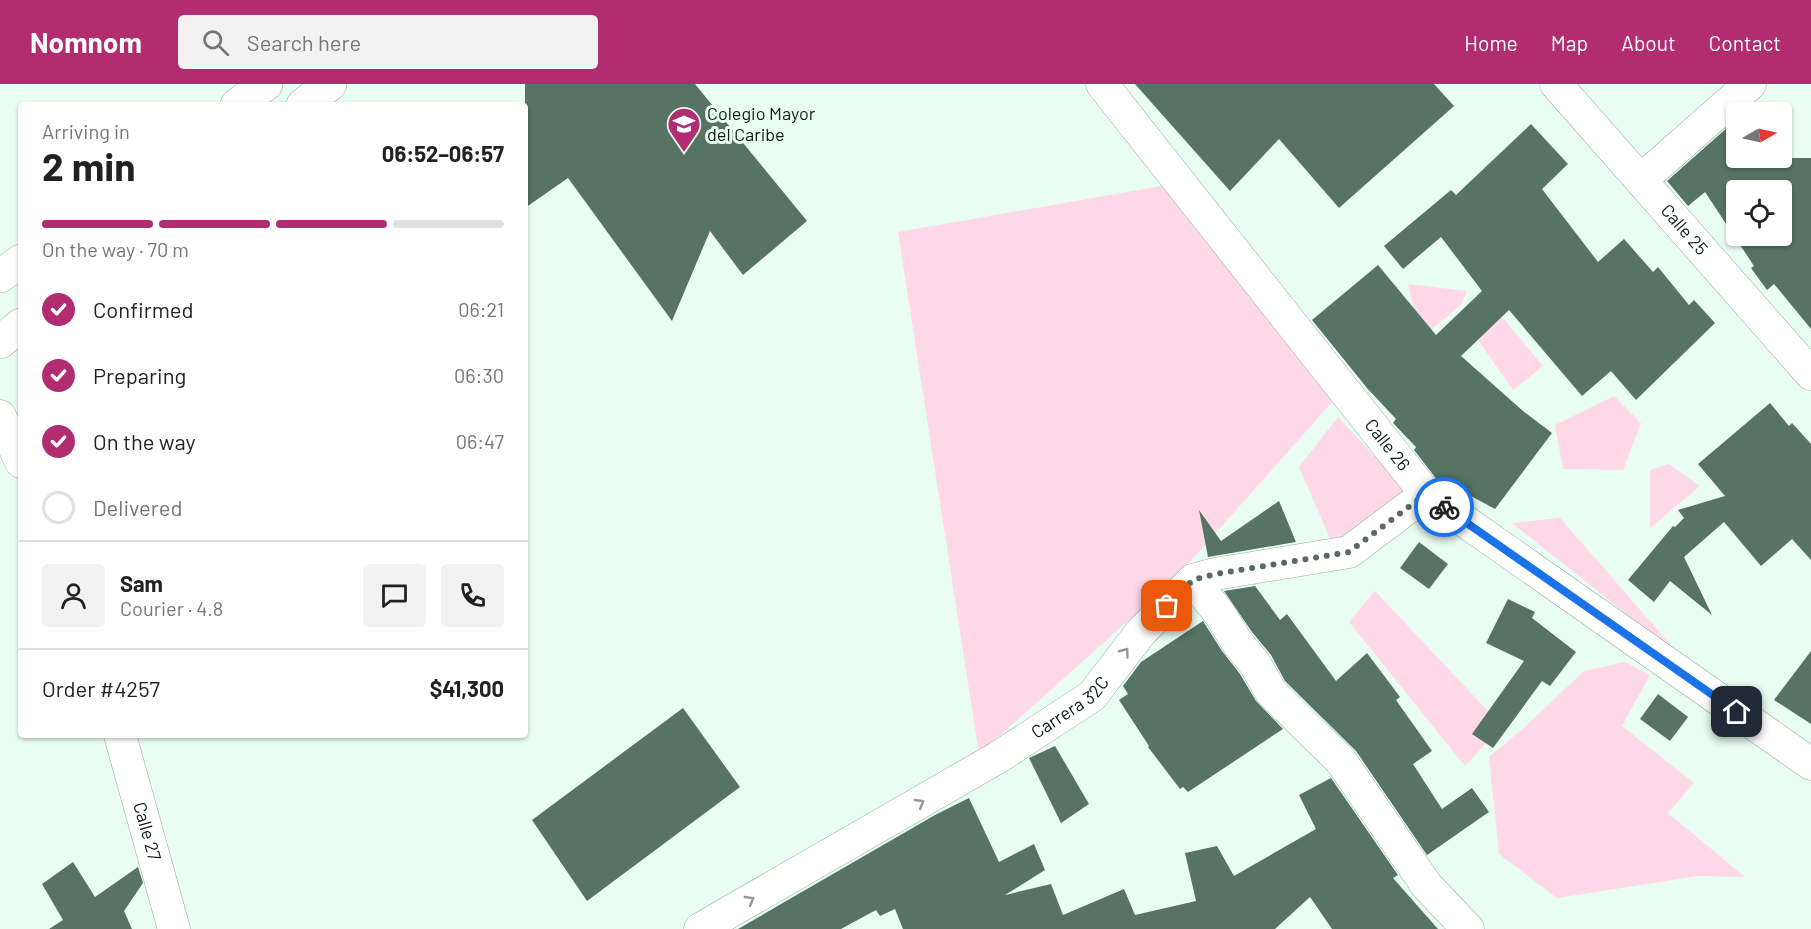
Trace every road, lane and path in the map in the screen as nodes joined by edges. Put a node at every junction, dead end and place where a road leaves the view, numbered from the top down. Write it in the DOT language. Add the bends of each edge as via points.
graph roads {
  1 [pos="266,84"];
  2 [pos="330,84"];
  3 [pos="1102,84"];
  4 [pos="1556,84"];
  5 [pos="1750,84"];
  6 [pos="241,102"];
  7 [pos="307,102"];
  8 [pos="1641,180"];
  9 [pos="18,263"];
  10 [pos="0,276"];
  11 [pos="18,328"];
  12 [pos="0,342"];
  13 [pos="1811,374"];
  14 [pos="0,416"];
  15 [pos="18,455"];
  16 [pos="1426,494"];
  17 [pos="1193,580"];
  18 [pos="121,738"];
  19 [pos="1811,765"];
  20 [pos="174,929"];
  21 [pos="699,929"];
  22 [pos="1468,929"];
  1 -- 6 [label="main road"];
  2 -- 7 [label="main road"];
  3 -- 16 [label="street, Calle 26"];
  4 -- 8 [label="street, Calle 25"];
  5 -- 8 [label="street"];
  8 -- 13 [label="street, Calle 25"];
  9 -- 10 [label="main road"];
  11 -- 12 [label="main road"];
  14 -- 15 [label="street"];
  16 -- 17 [label="street" via="1349,552"];
  16 -- 19 [label="street, Calle 26"];
  21 -- 17 [label="street, Carrera 32C, one-way" via="997,758 1092,696 1141,632"];
  17 -- 22 [label="street" via="1271,692 1341,761 1427,886"];
  18 -- 20 [label="street, Calle 27"];
}
